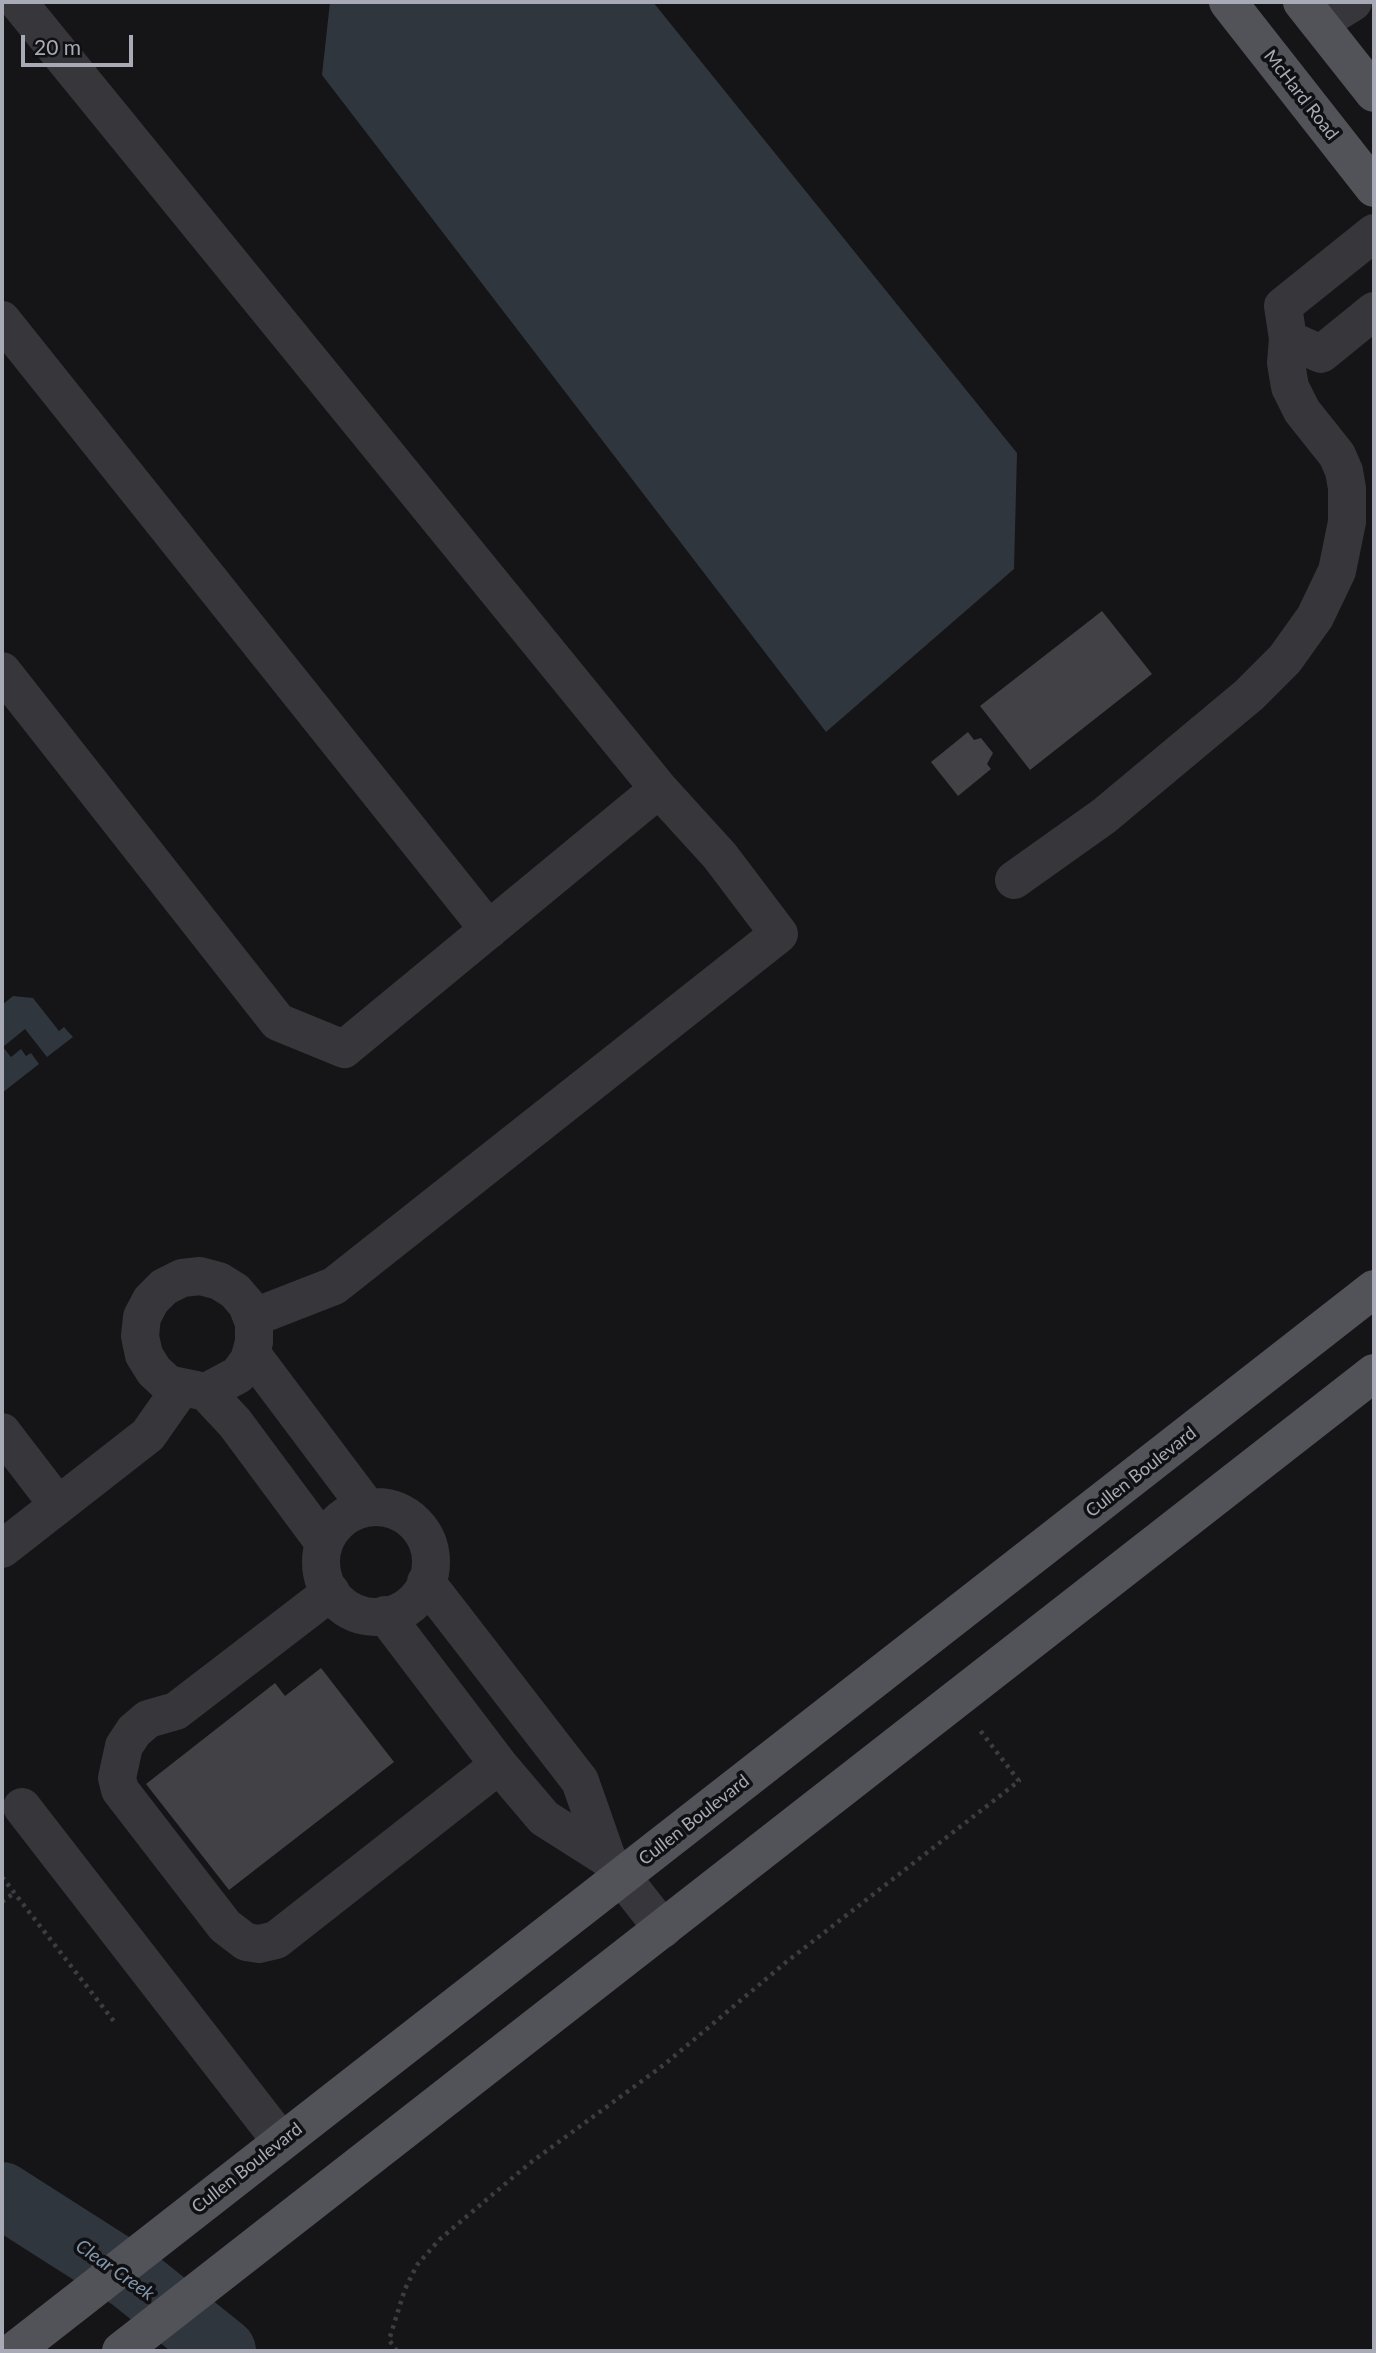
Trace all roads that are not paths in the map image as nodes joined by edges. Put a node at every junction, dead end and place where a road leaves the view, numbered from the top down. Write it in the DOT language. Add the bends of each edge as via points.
graph roads {
  1 [pos="8,2"];
  2 [pos="18,2"];
  3 [pos="1228,2"];
  4 [pos="1353,2"];
  5 [pos="2,7"];
  6 [pos="1310,12"];
  7 [pos="1374,93"];
  8 [pos="1374,188"];
  9 [pos="1374,233"];
  10 [pos="1374,311"];
  11 [pos="2,320"];
  12 [pos="1288,340"];
  13 [pos="2,671"];
  14 [pos="659,789"];
  15 [pos="1014,880"];
  16 [pos="489,930"];
  17 [pos="1374,1289"];
  18 [pos="252,1335"];
  19 [pos="1374,1373"];
  20 [pos="193,1390"];
  21 [pos="2,1432"];
  22 [pos="58,1505"];
  23 [pos="366,1506"];
  24 [pos="324,1543"];
  25 [pos="2,1549"];
  26 [pos="426,1582"];
  27 [pos="331,1592"];
  28 [pos="385,1615"];
  29 [pos="499,1765"];
  30 [pos="22,1807"];
  31 [pos="615,1867"];
  32 [pos="663,1929"];
  33 [pos="281,2141"];
  34 [pos="14,2351"];
  35 [pos="121,2351"];
  1 -- 5 [label="street"];
  2 -- 14 [label="street"];
  3 -- 8 [label="main road, McHard Road"];
  4 -- 6 [label="street"];
  6 -- 7 [label="main road"];
  9 -- 12 [label="street" via="1283,306"];
  10 -- 12 [label="street" via="1321,354"];
  11 -- 16 [label="street"];
  12 -- 15 [label="street" via="1290,387 1302,411 1337,454 1347,488 1347,522 1337,571 1315,617 1285,659 1249,695 1104,816"];
  13 -- 16 [label="street" via="278,1022 344,1049"];
  14 -- 16 [label="street"];
  14 -- 18 [label="street" via="720,856 779,934 334,1286"];
  17 -- 31 [label="main road, Cullen Boulevard"];
  18 -- 20 [label="street" via="238,1375"];
  18 -- 20 [label="street" via="247,1305 219,1281 191,1277 164,1287 142,1317 144,1354 168,1384"];
  18 -- 23 [label="street"];
  19 -- 32 [label="main road"];
  20 -- 22 [label="street" via="148,1435"];
  20 -- 24 [label="street" via="234,1423"];
  21 -- 22 [label="street"];
  22 -- 25 [label="street"];
  23 -- 24 [label="street" via="347,1514"];
  23 -- 26 [label="street" via="401,1513 415,1524 430,1555"];
  24 -- 27 [label="street" via="323,1578"];
  26 -- 28 [label="street" via="412,1603"];
  26 -- 31 [label="street" via="580,1781"];
  27 -- 28 [label="street" via="346,1608 362,1615"];
  27 -- 29 [label="street" via="176,1711 148,1719 134,1731 119,1764 120,1790 230,1931 246,1942 276,1940"];
  28 -- 29 [label="street"];
  29 -- 31 [label="street" via="544,1818"];
  30 -- 33 [label="street"];
  31 -- 32 [label="street"];
  31 -- 33 [label="main road, Cullen Boulevard"];
  32 -- 35 [label="main road"];
  33 -- 34 [label="main road, Cullen Boulevard"];
}
